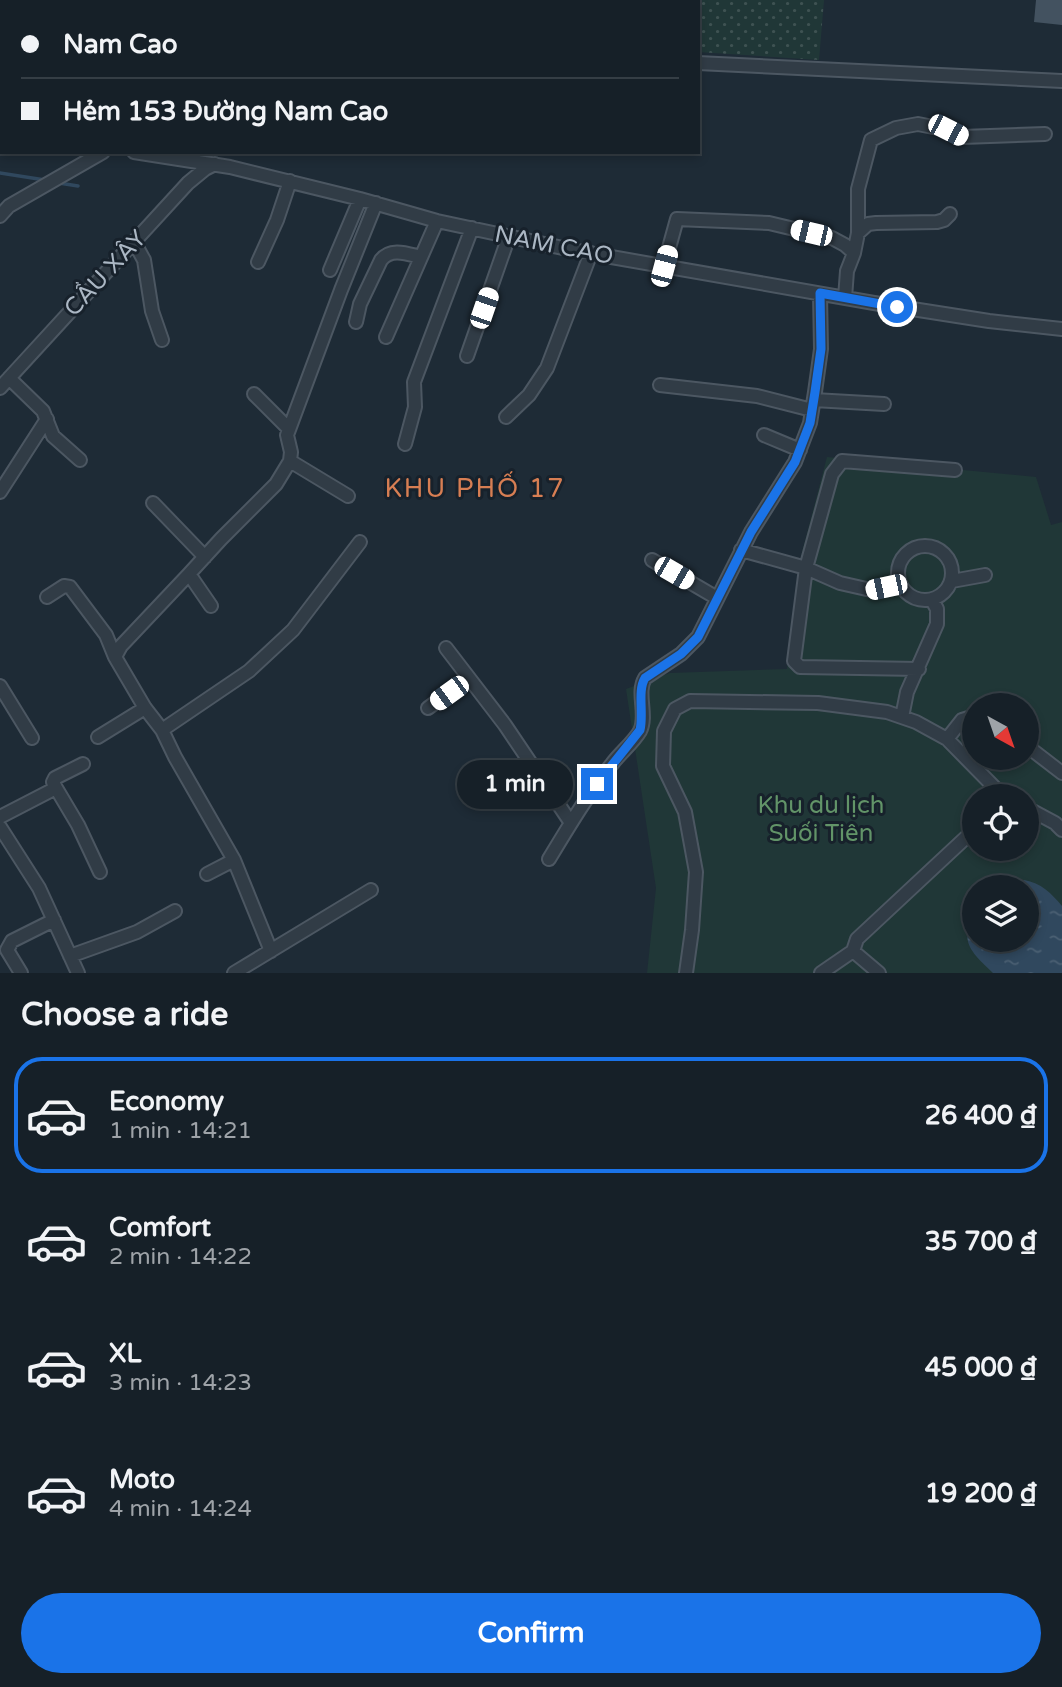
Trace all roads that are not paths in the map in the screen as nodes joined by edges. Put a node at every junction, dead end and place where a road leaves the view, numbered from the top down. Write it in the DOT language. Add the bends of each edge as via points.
graph roads {
  1 [pos="700,63"];
  2 [pos="1062,81"];
  3 [pos="1045,134"];
  4 [pos="100,154"];
  5 [pos="148,154"];
  6 [pos="216,164"];
  7 [pos="290,181"];
  8 [pos="360,199"];
  9 [pos="376,203"];
  10 [pos="5,204"];
  11 [pos="919,213"];
  12 [pos="950,214"];
  13 [pos="0,216"];
  14 [pos="437,221"];
  15 [pos="903,222"];
  16 [pos="472,228"];
  17 [pos="858,233"];
  18 [pos="509,236"];
  19 [pos="134,242"];
  20 [pos="591,253"];
  21 [pos="854,253"];
  22 [pos="421,257"];
  23 [pos="258,262"];
  24 [pos="664,266"];
  25 [pos="330,271"];
  26 [pos="820,293"];
  27 [pos="845,298"];
  28 [pos="356,322"];
  29 [pos="1062,329"];
  30 [pos="386,337"];
  31 [pos="162,341"];
  32 [pos="467,356"];
  33 [pos="4,383"];
  34 [pos="660,384"];
  35 [pos="254,394"];
  36 [pos="884,404"];
  37 [pos="813,405"];
  38 [pos="506,417"];
  39 [pos="47,419"];
  40 [pos="289,429"];
  41 [pos="764,435"];
  42 [pos="405,444"];
  43 [pos="800,450"];
  44 [pos="80,460"];
  45 [pos="290,461"];
  46 [pos="956,470"];
  47 [pos="0,492"];
  48 [pos="348,496"];
  49 [pos="153,503"];
  50 [pos="360,542"];
  51 [pos="741,550"];
  52 [pos="205,557"];
  53 [pos="652,560"];
  54 [pos="806,568"];
  55 [pos="189,574"];
  56 [pos="985,575"];
  57 [pos="952,581"];
  58 [pos="900,584"];
  59 [pos="47,597"];
  60 [pos="717,598"];
  61 [pos="932,600"];
  62 [pos="211,606"];
  63 [pos="446,649"];
  64 [pos="115,657"];
  65 [pos="919,669"];
  66 [pos="469,678"];
  67 [pos="0,686"];
  68 [pos="145,708"];
  69 [pos="428,708"];
  70 [pos="902,717"];
  71 [pos="962,720"];
  72 [pos="162,730"];
  73 [pos="98,737"];
  74 [pos="32,738"];
  75 [pos="947,739"];
  76 [pos="1040,756"];
  77 [pos="83,764"];
  78 [pos="1062,773"];
  79 [pos="991,784"];
  80 [pos="56,788"];
  81 [pos="1039,814"];
  82 [pos="0,817"];
  83 [pos="571,823"];
  84 [pos="0,827"];
  85 [pos="1062,830"];
  86 [pos="962,841"];
  87 [pos="549,859"];
  88 [pos="234,860"];
  89 [pos="100,872"];
  90 [pos="208,874"];
  91 [pos="371,890"];
  92 [pos="175,911"];
  93 [pos="54,919"];
  94 [pos="271,951"];
  95 [pos="853,951"];
  96 [pos="70,956"];
  97 [pos="21,973"];
  98 [pos="78,973"];
  99 [pos="234,973"];
  100 [pos="686,973"];
  101 [pos="821,973"];
  102 [pos="879,973"];
  1 -- 2 [label="street"];
  3 -- 17 [label="street" via="961,137 918,124 871,140 858,189"];
  4 -- 10 [label="street"];
  5 -- 6 [label="street, NAM CAO"];
  6 -- 7 [label="street, NAM CAO"];
  6 -- 19 [label="street, CẦU XÂY" via="188,183"];
  7 -- 8 [label="street, NAM CAO"];
  7 -- 23 [label="street"];
  8 -- 9 [label="street, NAM CAO"];
  8 -- 25 [label="street"];
  9 -- 14 [label="street, NAM CAO"];
  9 -- 40 [label="street"];
  10 -- 13 [label="street"];
  11 -- 15 [label="street"];
  12 -- 15 [label="street" via="937,222"];
  14 -- 16 [label="street, NAM CAO"];
  14 -- 22 [label="street"];
  15 -- 17 [label="street" via="868,224"];
  16 -- 18 [label="street, NAM CAO"];
  16 -- 42 [label="street" via="414,382 415,407"];
  17 -- 21 [label="street"];
  18 -- 20 [label="street, NAM CAO"];
  18 -- 32 [label="street"];
  19 -- 31 [label="street" via="144,260"];
  19 -- 33 [label="street, CẦU XÂY"];
  20 -- 24 [label="street, NAM CAO"];
  20 -- 38 [label="street" via="547,368 529,396"];
  21 -- 24 [label="street" via="832,238 769,223 677,219"];
  21 -- 27 [label="street"];
  22 -- 28 [label="street" via="385,254"];
  22 -- 30 [label="street"];
  24 -- 26 [label="street, NAM CAO"];
  26 -- 27 [label="street, NAM CAO"];
  26 -- 37 [label="street" via="821,349"];
  27 -- 29 [label="street, NAM CAO"];
  33 -- 39 [label="street" via="43,411"];
  34 -- 37 [label="street"];
  35 -- 40 [label="street"];
  36 -- 37 [label="street"];
  37 -- 43 [label="street"];
  39 -- 44 [label="street" via="53,436"];
  39 -- 47 [label="street"];
  40 -- 45 [label="street"];
  41 -- 43 [label="street"];
  43 -- 51 [label="street"];
  45 -- 48 [label="street"];
  45 -- 52 [label="street" via="276,484"];
  46 -- 54 [label="street" via="842,461 832,474"];
  49 -- 52 [label="street"];
  50 -- 72 [label="street" via="293,630 249,671"];
  51 -- 54 [label="street"];
  51 -- 60 [label="street"];
  52 -- 55 [label="street"];
  53 -- 60 [label="street"];
  54 -- 58 [label="street" via="872,590"];
  54 -- 65 [label="street" via="796,665"];
  55 -- 62 [label="street"];
  55 -- 64 [label="street"];
  56 -- 57 [label="street"];
  57 -- 58 [label="street" via="945,554 919,546 903,557"];
  57 -- 61 [label="street"];
  58 -- 61 [label="street" via="913,598"];
  59 -- 64 [label="street" via="64,586 72,588 106,635"];
  60 -- 83 [label="street" via="698,637 641,683 640,730"];
  61 -- 65 [label="street" via="937,624"];
  63 -- 66 [label="street"];
  64 -- 68 [label="street"];
  65 -- 70 [label="street"];
  66 -- 69 [label="street"];
  66 -- 83 [label="street"];
  67 -- 74 [label="street"];
  68 -- 72 [label="street"];
  68 -- 73 [label="street"];
  70 -- 75 [label="street"];
  70 -- 100 [label="street" via="818,702 690,701 675,709 664,731 663,766 685,812 696,872"];
  71 -- 75 [label="street"];
  72 -- 88 [label="street"];
  75 -- 79 [label="street"];
  76 -- 78 [label="street"];
  77 -- 80 [label="street" via="55,778"];
  80 -- 82 [label="street"];
  80 -- 89 [label="street"];
  81 -- 85 [label="street"];
  83 -- 87 [label="street"];
  84 -- 93 [label="street"];
  86 -- 95 [label="street" via="857,939"];
  88 -- 90 [label="street"];
  88 -- 94 [label="street"];
  91 -- 94 [label="street"];
  92 -- 96 [label="street" via="137,932"];
  93 -- 96 [label="street"];
  93 -- 97 [label="street" via="12,942 8,950"];
  94 -- 99 [label="street"];
  95 -- 101 [label="street"];
  95 -- 102 [label="street"];
  96 -- 98 [label="street"];
}
